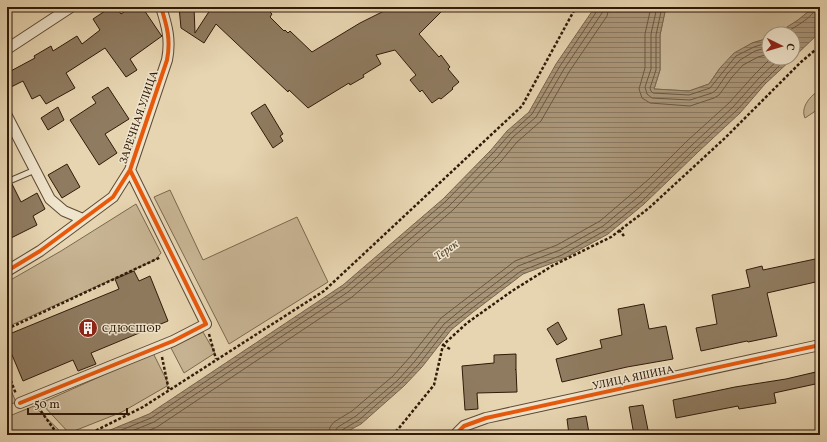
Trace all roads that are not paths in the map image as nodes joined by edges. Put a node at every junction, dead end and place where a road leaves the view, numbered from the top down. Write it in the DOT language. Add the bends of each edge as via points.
graph roads {
  1 [pos="71,7"];
  2 [pos="161,7"];
  3 [pos="7,49"];
  4 [pos="7,116"];
  5 [pos="35,170"];
  6 [pos="130,170"];
  7 [pos="7,182"];
  8 [pos="83,219"];
  9 [pos="7,271"];
  10 [pos="820,345"];
  11 [pos="20,403"];
  12 [pos="454,435"];
  1 -- 3 [label="street"];
  2 -- 6 [label="street, ЗАРЕЧНАЯ УЛИЦА" via="170,47"];
  4 -- 5 [label="street"];
  5 -- 7 [label="lane"];
  5 -- 8 [label="street" via="50,199 64,211"];
  6 -- 8 [label="street, ЗАРЕЧНАЯ УЛИЦА" via="113,197"];
  6 -- 11 [label="street" via="206,324 160,347"];
  8 -- 9 [label="street, ЗАРЕЧНАЯ УЛИЦА" via="40,251"];
  10 -- 12 [label="street, УЛИЦА ЯШИНА" via="486,418 464,426"];
}
